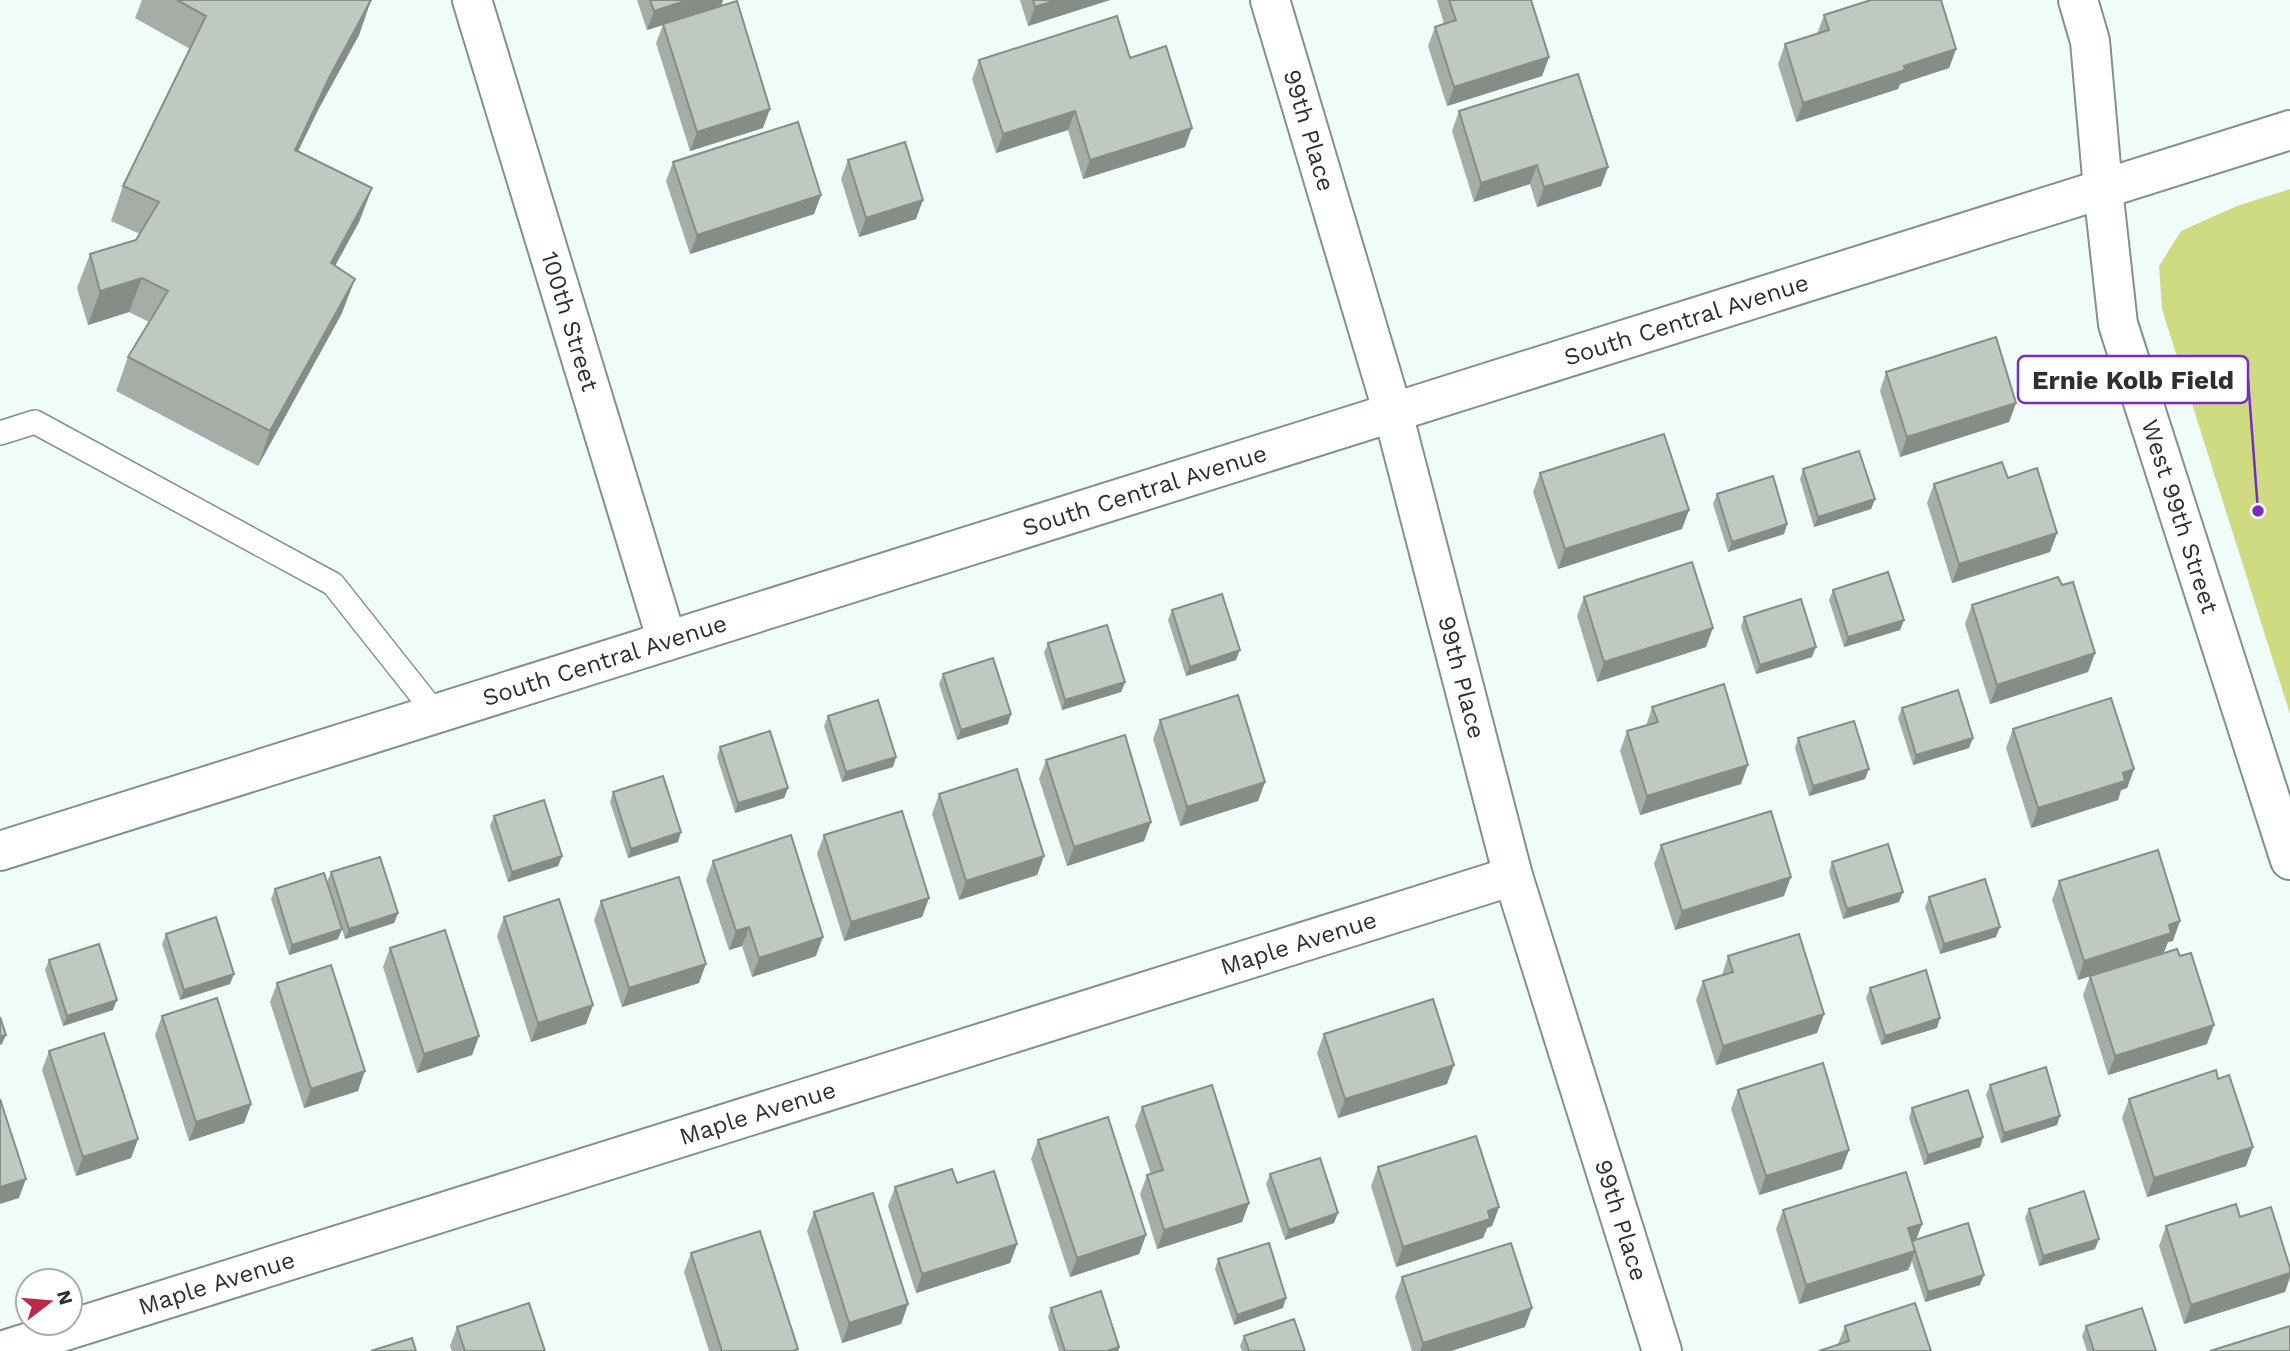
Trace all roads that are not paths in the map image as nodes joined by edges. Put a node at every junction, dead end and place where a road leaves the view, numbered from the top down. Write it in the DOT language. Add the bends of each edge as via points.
graph roads {
  1 [pos="472,0"];
  2 [pos="1270,0"];
  3 [pos="2078,0"];
  4 [pos="2290,130"];
  5 [pos="2103,189"];
  6 [pos="1393,413"];
  7 [pos="0,433"];
  8 [pos="667,641"];
  9 [pos="436,714"];
  10 [pos="1,849"];
  11 [pos="2290,860"];
  12 [pos="1513,876"];
  13 [pos="1,1351"];
  14 [pos="1662,1351"];
  1 -- 8 [label="street, 100th Street"];
  2 -- 6 [label="street, 99th Place"];
  3 -- 5 [label="street, West 99th Street" via="2090,41"];
  4 -- 5 [label="street, South Central Avenue"];
  5 -- 6 [label="street, South Central Avenue"];
  5 -- 11 [label="street, West 99th Street" via="2118,324"];
  6 -- 8 [label="street, South Central Avenue"];
  6 -- 12 [label="street, 99th Place"];
  7 -- 9 [label="lane" via="36,422 333,584"];
  8 -- 9 [label="street, South Central Avenue"];
  9 -- 10 [label="street, South Central Avenue"];
  12 -- 13 [label="street, Maple Avenue"];
  12 -- 14 [label="street, 99th Place"];
}
